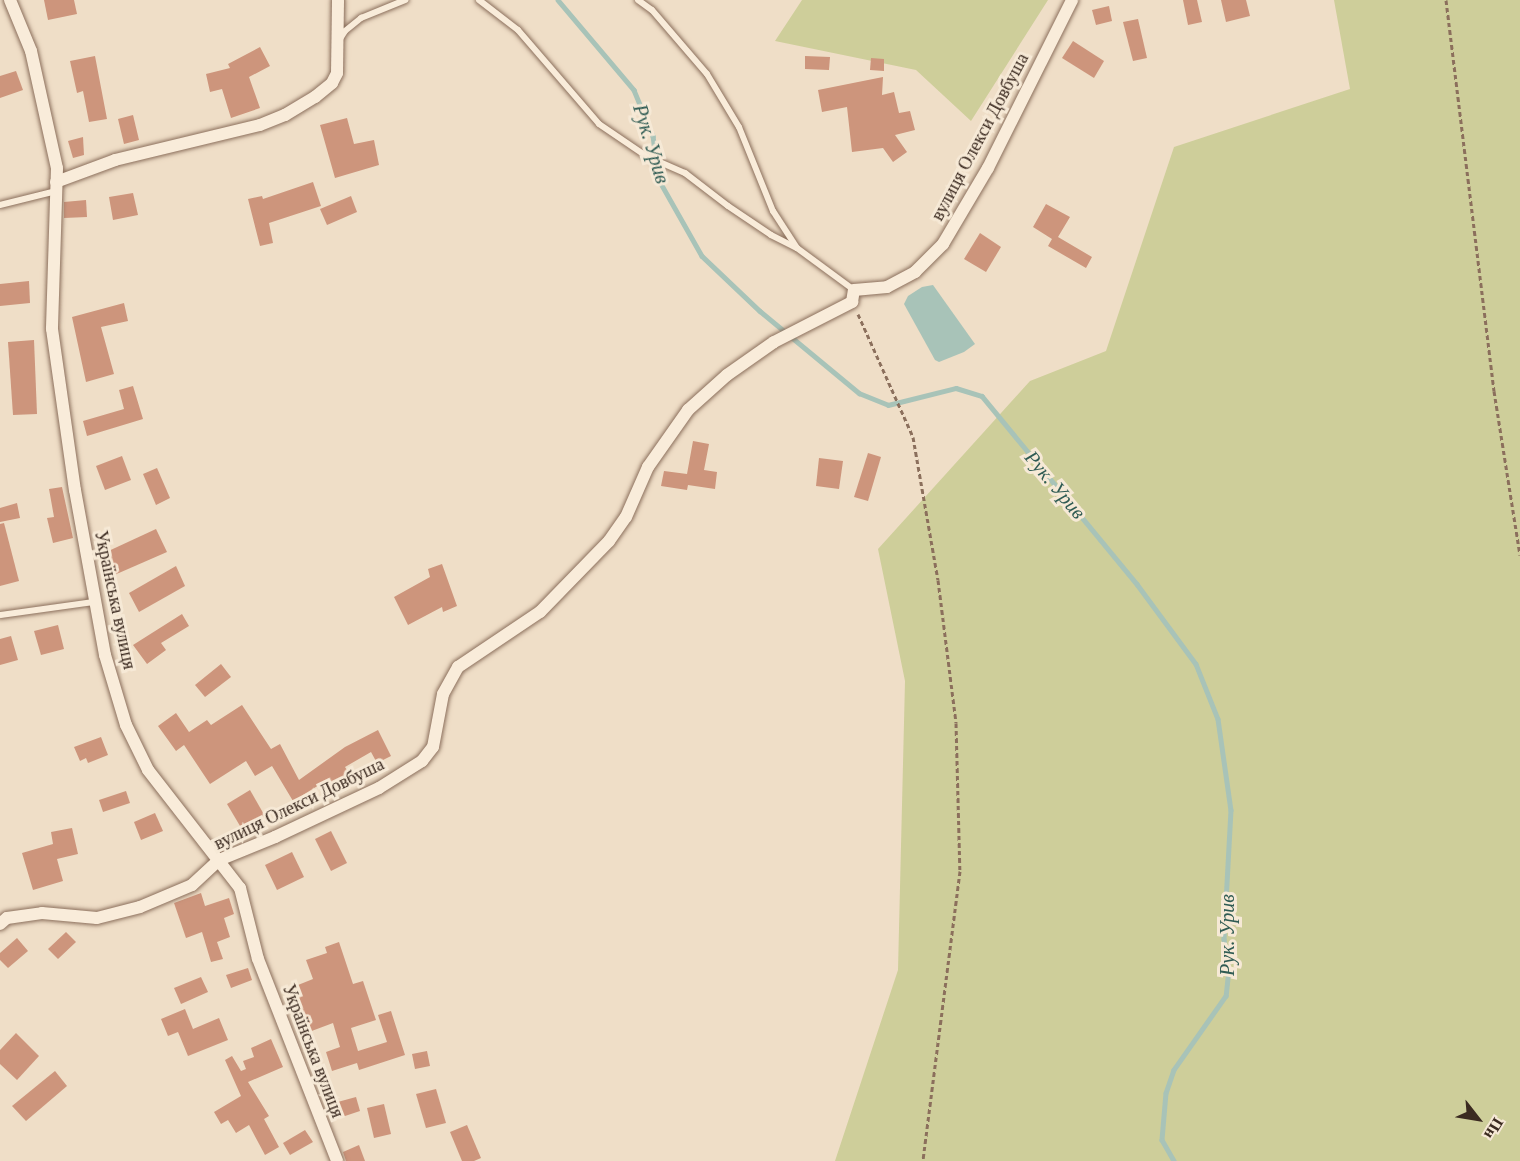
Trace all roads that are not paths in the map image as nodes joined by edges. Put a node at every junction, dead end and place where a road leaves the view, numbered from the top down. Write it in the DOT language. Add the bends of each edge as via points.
graph roads {
  1 [pos="10,0"];
  2 [pos="338,0"];
  3 [pos="405,0"];
  4 [pos="479,0"];
  5 [pos="638,0"];
  6 [pos="1072,0"];
  7 [pos="338,41"];
  8 [pos="56,187"];
  9 [pos="0,205"];
  10 [pos="797,248"];
  11 [pos="853,296"];
  12 [pos="94,602"];
  13 [pos="0,615"];
  14 [pos="219,860"];
  15 [pos="0,924"];
  16 [pos="337,1161"];
  1 -- 8 [label="street, Українська вулиця" via="32,51 57,168"];
  2 -- 7 [label="street"];
  3 -- 7 [label="lane" via="361,18"];
  4 -- 10 [label="lane" via="518,30 599,124 646,156 685,173 771,235"];
  5 -- 10 [label="lane" via="652,10 707,74 739,128 773,211"];
  6 -- 11 [label="street, вулиця Олекси Довбуша" via="988,168 943,244 915,272 887,287"];
  7 -- 8 [label="street" via="337,73 332,83 285,115 260,125 115,160"];
  8 -- 9 [label="lane"];
  8 -- 12 [label="street, Українська вулиця" via="52,329"];
  10 -- 11 [label="lane"];
  11 -- 14 [label="street, вулиця Олекси Довбуша" via="774,342 727,375 688,410 648,467 626,517 609,541 540,612 458,667 443,694 433,747 422,761 379,788"];
  12 -- 13 [label="lane"];
  12 -- 14 [label="street, Українська вулиця" via="105,655 130,734 148,770"];
  14 -- 15 [label="street, вулиця Олекси Довбуша" via="192,885 140,907 97,918 42,913 7,918"];
  14 -- 16 [label="street, Українська вулиця" via="240,888 258,959"];
}
